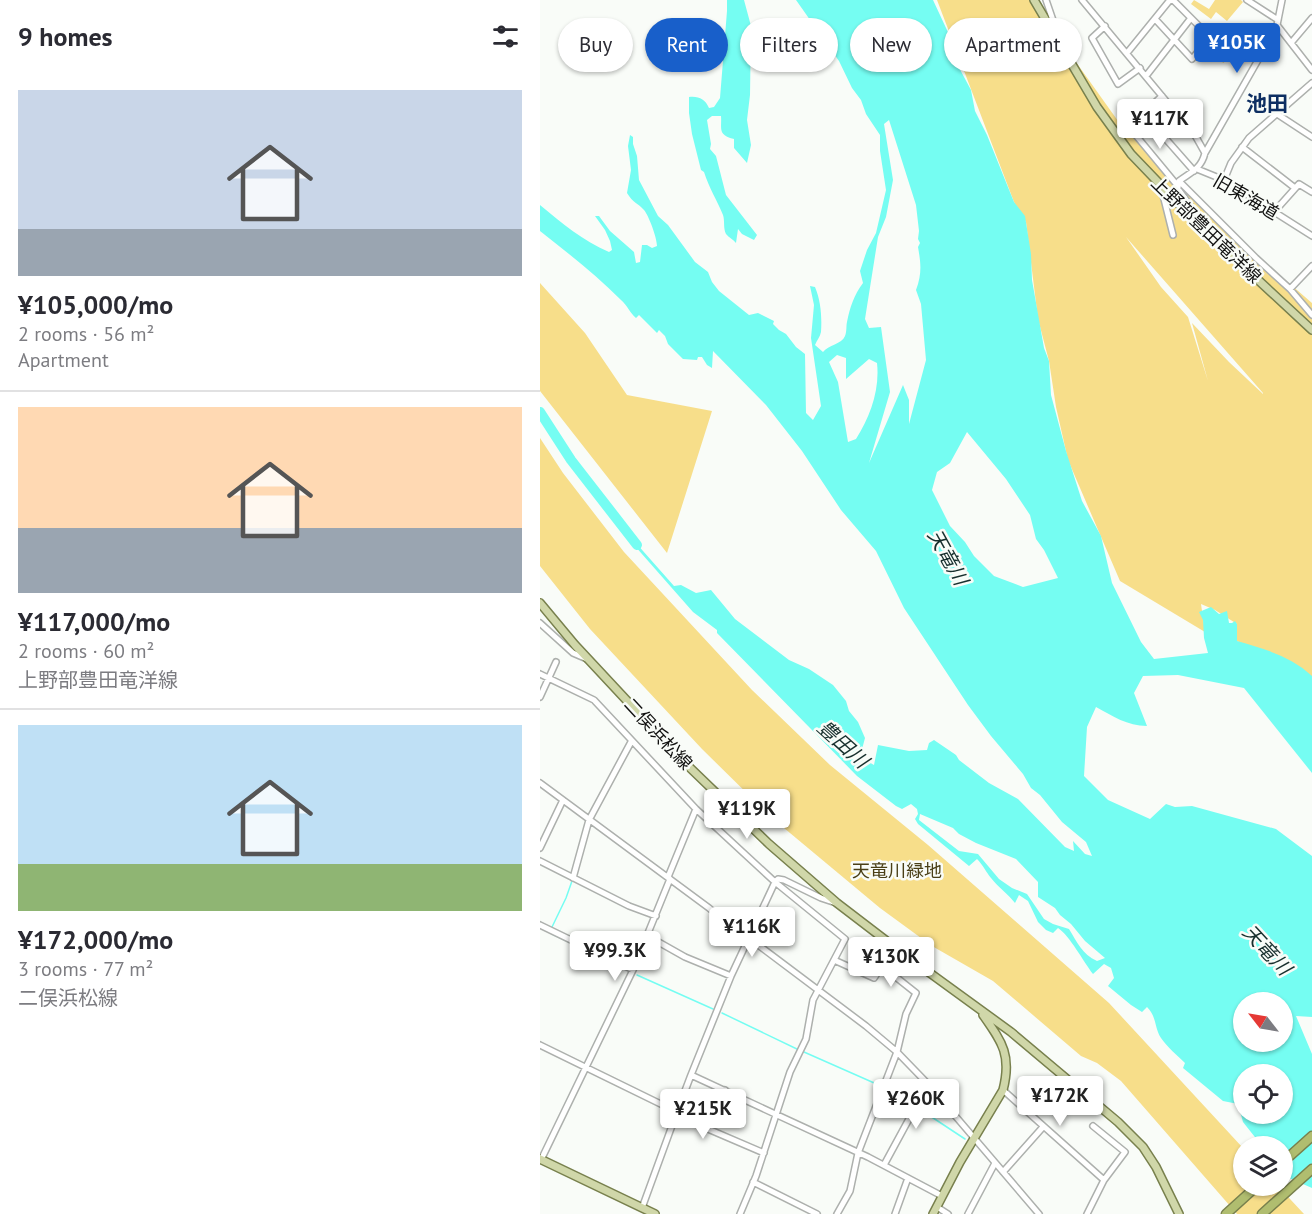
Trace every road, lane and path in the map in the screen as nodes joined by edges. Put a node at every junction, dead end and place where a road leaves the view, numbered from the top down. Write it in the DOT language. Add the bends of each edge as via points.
graph roads {
  1 [pos="1034,0"];
  2 [pos="1046,0"];
  3 [pos="1082,0"];
  4 [pos="1172,0"];
  5 [pos="1247,0"];
  6 [pos="1282,0"];
  7 [pos="1044,18"];
  8 [pos="1052,18"];
  9 [pos="1191,18"];
  10 [pos="1312,18"];
  11 [pos="1156,20"];
  12 [pos="1278,22"];
  13 [pos="1105,26"];
  14 [pos="1174,40"];
  15 [pos="1290,43"];
  16 [pos="1127,53"];
  17 [pos="1140,68"];
  18 [pos="1312,70"];
  19 [pos="1076,72"];
  20 [pos="1146,76"];
  21 [pos="1312,83"];
  22 [pos="1162,96"];
  23 [pos="1143,114"];
  24 [pos="1277,114"];
  25 [pos="1312,137"];
  26 [pos="1242,147"];
  27 [pos="1205,153"];
  28 [pos="1196,170"];
  29 [pos="1224,180"];
  30 [pos="1178,183"];
  31 [pos="1161,187"];
  32 [pos="1295,188"];
  33 [pos="1312,192"];
  34 [pos="1274,212"];
  35 [pos="1201,227"];
  36 [pos="1173,235"];
  37 [pos="1312,237"];
  38 [pos="1312,266"];
  39 [pos="1290,289"];
  40 [pos="1312,315"];
  41 [pos="1312,330"];
  42 [pos="540,603"];
  43 [pos="540,622"];
  44 [pos="589,659"];
  45 [pos="556,662"];
  46 [pos="540,674"];
  47 [pos="549,678"];
  48 [pos="540,697"];
  49 [pos="631,742"];
  50 [pos="540,783"];
  51 [pos="563,800"];
  52 [pos="696,810"];
  53 [pos="589,820"];
  54 [pos="540,848"];
  55 [pos="540,861"];
  56 [pos="573,878"];
  57 [pos="670,879"];
  58 [pos="775,882"];
  59 [pos="837,903"];
  60 [pos="656,916"];
  61 [pos="540,925"];
  62 [pos="646,935"];
  63 [pos="749,938"];
  64 [pos="834,960"];
  65 [pos="633,970"];
  66 [pos="731,976"];
  67 [pos="818,990"];
  68 [pos="982,1012"];
  69 [pos="540,1045"];
  70 [pos="897,1052"];
  71 [pos="587,1067"];
  72 [pos="691,1074"];
  73 [pos="928,1084"];
  74 [pos="725,1090"];
  75 [pos="1003,1090"];
  76 [pos="677,1112"];
  77 [pos="776,1114"];
  78 [pos="1093,1126"];
  79 [pos="1043,1127"];
  80 [pos="1312,1136"];
  81 [pos="974,1138"];
  82 [pos="764,1153"];
  83 [pos="858,1153"];
  84 [pos="1293,1153"];
  85 [pos="541,1160"];
  86 [pos="995,1163"];
  87 [pos="884,1165"];
  88 [pos="1312,1169"];
  89 [pos="1004,1172"];
  90 [pos="908,1178"];
  91 [pos="1104,1180"];
  92 [pos="753,1182"];
  93 [pos="942,1196"];
  94 [pos="1246,1196"];
  95 [pos="642,1208"];
  96 [pos="935,1210"];
  97 [pos="655,1214"];
  98 [pos="740,1214"];
  99 [pos="817,1214"];
  100 [pos="837,1214"];
  101 [pos="895,1214"];
  102 [pos="948,1214"];
  103 [pos="968,1214"];
  104 [pos="1039,1214"];
  105 [pos="1087,1214"];
  106 [pos="1179,1214"];
  107 [pos="1226,1214"];
  108 [pos="1262,1214"];
  1 -- 7 [label="main road, 上野部豊田竜洋線"];
  2 -- 8 [label="street"];
  3 -- 13 [label="street"];
  4 -- 9 [label="street"];
  4 -- 11 [label="street"];
  5 -- 12 [label="street"];
  6 -- 12 [label="street"];
  9 -- 14 [label="street"];
  9 -- 14 [label="street" via="1210,37 1192,59"];
  10 -- 15 [label="street"];
  11 -- 14 [label="street"];
  11 -- 16 [label="street"];
  12 -- 15 [label="street"];
  12 -- 27 [label="street"];
  13 -- 16 [label="street"];
  13 -- 17 [label="street" via="1092,38 1118,84"];
  14 -- 20 [label="street"];
  15 -- 18 [label="street"];
  16 -- 17 [label="street"];
  17 -- 20 [label="street"];
  19 -- 31 [label="main road, 上野部豊田竜洋線" via="1111,130"];
  20 -- 22 [label="street"];
  21 -- 24 [label="street"];
  22 -- 23 [label="street"];
  22 -- 27 [label="street"];
  23 -- 28 [label="street"];
  23 -- 30 [label="street" via="1129,127"];
  24 -- 25 [label="street"];
  24 -- 26 [label="street"];
  26 -- 29 [label="street"];
  26 -- 32 [label="street"];
  27 -- 28 [label="street"];
  28 -- 29 [label="street, 旧東海道"];
  28 -- 30 [label="street, 旧東海道"];
  29 -- 34 [label="street, 旧東海道"];
  30 -- 35 [label="street"];
  30 -- 39 [label="street"];
  31 -- 35 [label="main road, 上野部豊田竜洋線"];
  31 -- 36 [label="street"];
  32 -- 33 [label="street" via="1299,184"];
  32 -- 34 [label="street"];
  34 -- 37 [label="street, 旧東海道"];
  35 -- 41 [label="main road, 上野部豊田竜洋線"];
  38 -- 39 [label="street"];
  39 -- 40 [label="street"];
  42 -- 44 [label="main road, 二俣浜松線"];
  43 -- 44 [label="street" via="576,655"];
  44 -- 59 [label="main road, 二俣浜松線" via="726,804"];
  45 -- 47 [label="street"];
  46 -- 47 [label="street"];
  47 -- 48 [label="street"];
  47 -- 49 [label="street" via="594,700"];
  49 -- 52 [label="street"];
  49 -- 53 [label="street"];
  50 -- 51 [label="street"];
  51 -- 53 [label="street"];
  51 -- 54 [label="street"];
  52 -- 57 [label="street"];
  52 -- 58 [label="street"];
  53 -- 56 [label="street"];
  53 -- 57 [label="street"];
  55 -- 56 [label="street"];
  56 -- 60 [label="street"];
  57 -- 60 [label="street"];
  57 -- 63 [label="street"];
  58 -- 59 [label="street" via="784,880"];
  58 -- 63 [label="street"];
  58 -- 64 [label="street" via="845,939"];
  59 -- 68 [label="main road, 二俣浜松線"];
  60 -- 62 [label="street"];
  61 -- 65 [label="street"];
  62 -- 65 [label="street"];
  62 -- 66 [label="street"];
  63 -- 66 [label="street"];
  63 -- 67 [label="street"];
  64 -- 67 [label="street"];
  64 -- 70 [label="street" via="874,978 882,966 916,993 906,1014"];
  65 -- 71 [label="street"];
  66 -- 72 [label="street"];
  67 -- 70 [label="street"];
  67 -- 77 [label="street" via="806,1039"];
  68 -- 75 [label="main road, 二俣浜松線" via="1005,1049"];
  68 -- 106 [label="main road, 二俣浜松線" via="1054,1068 1143,1147"];
  69 -- 71 [label="street"];
  70 -- 73 [label="street"];
  70 -- 83 [label="street"];
  71 -- 76 [label="street"];
  71 -- 85 [label="street"];
  72 -- 74 [label="street"];
  72 -- 76 [label="street"];
  73 -- 81 [label="street"];
  73 -- 87 [label="street"];
  74 -- 77 [label="street"];
  74 -- 82 [label="street" via="708,1129"];
  75 -- 79 [label="street"];
  75 -- 81 [label="main road, 二俣浜松線"];
  76 -- 95 [label="street"];
  77 -- 82 [label="street"];
  77 -- 83 [label="street"];
  78 -- 91 [label="street" via="1125,1152"];
  79 -- 89 [label="street"];
  79 -- 91 [label="street"];
  80 -- 84 [label="highway"];
  81 -- 86 [label="street"];
  81 -- 93 [label="main road, 二俣浜松線"];
  82 -- 92 [label="street"];
  83 -- 87 [label="street"];
  83 -- 100 [label="street" via="850,1191"];
  85 -- 95 [label="main road"];
  86 -- 89 [label="street"];
  86 -- 103 [label="street"];
  87 -- 90 [label="street"];
  88 -- 108 [label="highway"];
  89 -- 104 [label="street"];
  90 -- 93 [label="street"];
  90 -- 101 [label="street"];
  91 -- 105 [label="street"];
  92 -- 98 [label="street"];
  92 -- 99 [label="street"];
  93 -- 96 [label="main road, 二俣浜松線"];
  94 -- 107 [label="highway"];
  95 -- 97 [label="main road"];
  96 -- 102 [label="street"];
}
